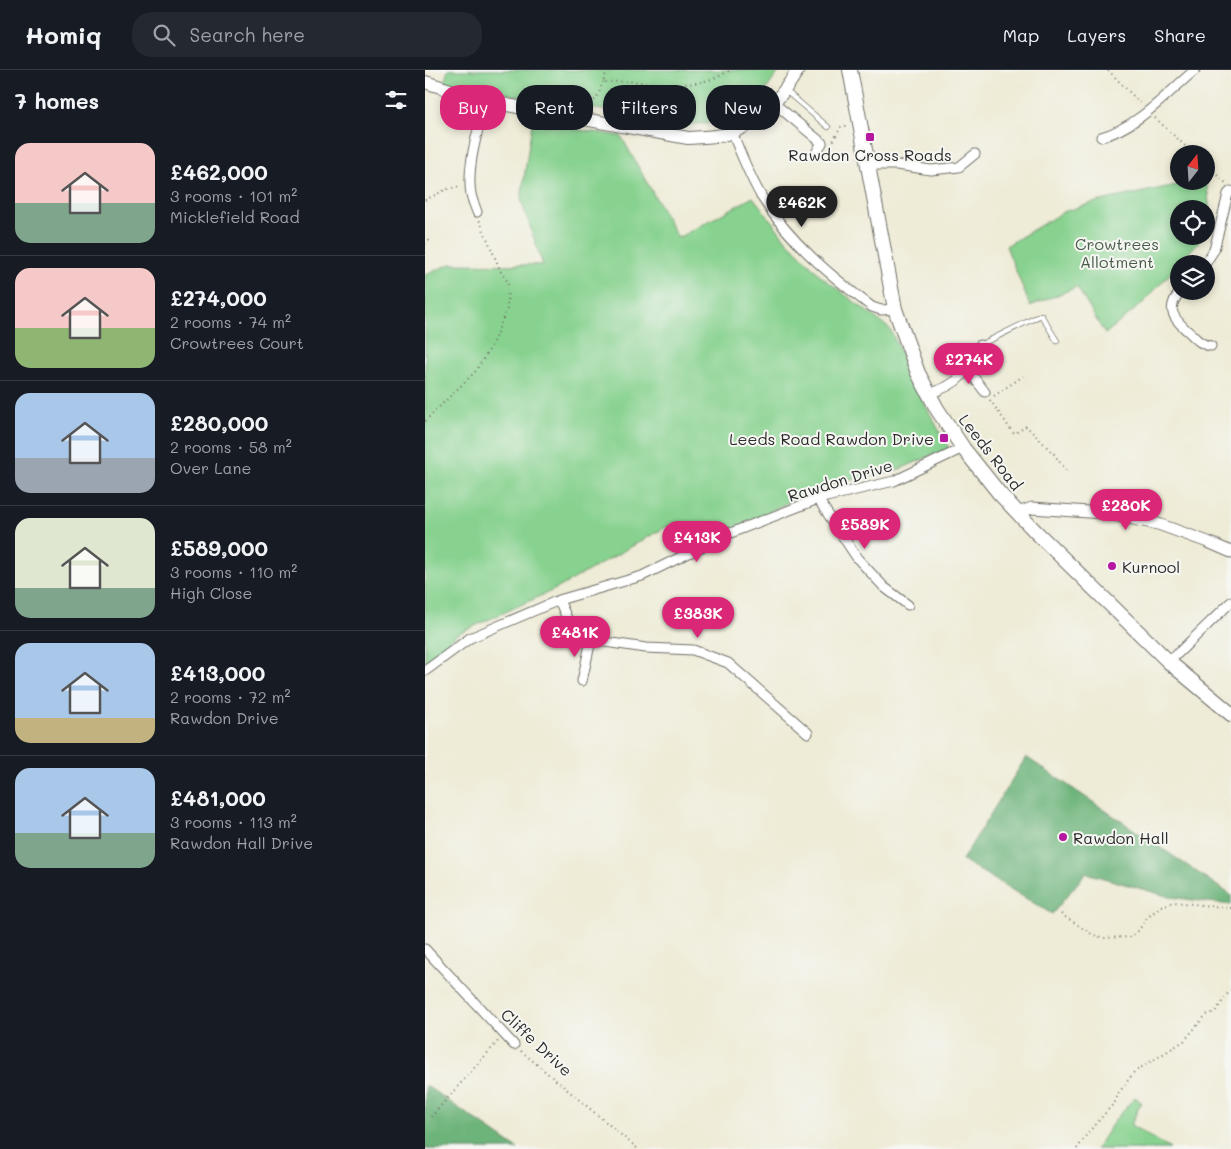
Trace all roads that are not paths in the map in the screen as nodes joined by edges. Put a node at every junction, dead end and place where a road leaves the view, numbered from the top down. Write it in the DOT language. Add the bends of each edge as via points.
graph roads {
  1 [pos="798,70"];
  2 [pos="850,70"];
  3 [pos="1195,70"];
  4 [pos="425,82"];
  5 [pos="440,87"];
  6 [pos="785,90"];
  7 [pos="780,97"];
  8 [pos="506,105"];
  9 [pos="780,109"];
  10 [pos="828,127"];
  11 [pos="478,130"];
  12 [pos="737,130"];
  13 [pos="733,132"];
  14 [pos="1101,137"];
  15 [pos="819,147"];
  16 [pos="975,154"];
  17 [pos="868,165"];
  18 [pos="1231,189"];
  19 [pos="1228,208"];
  20 [pos="477,212"];
  21 [pos="1211,255"];
  22 [pos="1175,300"];
  23 [pos="895,310"];
  24 [pos="1057,341"];
  25 [pos="980,345"];
  26 [pos="1211,346"];
  27 [pos="969,370"];
  28 [pos="985,392"];
  29 [pos="929,394"];
  30 [pos="963,448"];
  31 [pos="818,499"];
  32 [pos="1017,513"];
  33 [pos="1231,552"];
  34 [pos="559,600"];
  35 [pos="1231,602"];
  36 [pos="908,605"];
  37 [pos="591,640"];
  38 [pos="1169,662"];
  39 [pos="425,671"];
  40 [pos="582,681"];
  41 [pos="1231,714"];
  42 [pos="807,733"];
  43 [pos="425,949"];
  44 [pos="514,1045"];
  1 -- 6 [label="main road"];
  2 -- 17 [label="main road, Leeds Road"];
  3 -- 14 [label="street" via="1147,111"];
  4 -- 5 [label="main road"];
  6 -- 7 [label="main road"];
  6 -- 10 [label="lane"];
  8 -- 13 [label="main road" via="688,138"];
  9 -- 15 [label="street"];
  11 -- 20 [label="street" via="471,184"];
  12 -- 13 [label="main road"];
  13 -- 23 [label="street" via="763,199 800,244 872,307"];
  16 -- 17 [label="street" via="959,167 931,170"];
  17 -- 23 [label="main road, Leeds Road"];
  18 -- 19 [label="street"];
  19 -- 21 [label="street"];
  22 -- 26 [label="street" via="1172,308 1176,321 1203,345"];
  23 -- 29 [label="main road, Leeds Road"];
  24 -- 25 [label="lane" via="1041,316"];
  25 -- 27 [label="street"];
  27 -- 28 [label="street"];
  27 -- 29 [label="street" via="948,388"];
  29 -- 30 [label="main road, Leeds Road"];
  30 -- 31 [label="street, Rawdon Drive" via="895,481"];
  30 -- 32 [label="main road, Leeds Road"];
  31 -- 34 [label="street, Rawdon Drive" via="728,534 642,576"];
  31 -- 36 [label="street" via="857,558 884,587"];
  32 -- 33 [label="street" via="1032,508 1103,513 1157,524"];
  32 -- 38 [label="main road, Leeds Road"];
  34 -- 37 [label="street" via="569,623"];
  34 -- 39 [label="street, Rawdon Drive" via="470,638"];
  35 -- 38 [label="street"];
  37 -- 40 [label="street"];
  37 -- 42 [label="street" via="693,650 728,663"];
  38 -- 41 [label="main road, Leeds Road"];
  43 -- 44 [label="street, Cliffe Drive"];
}
